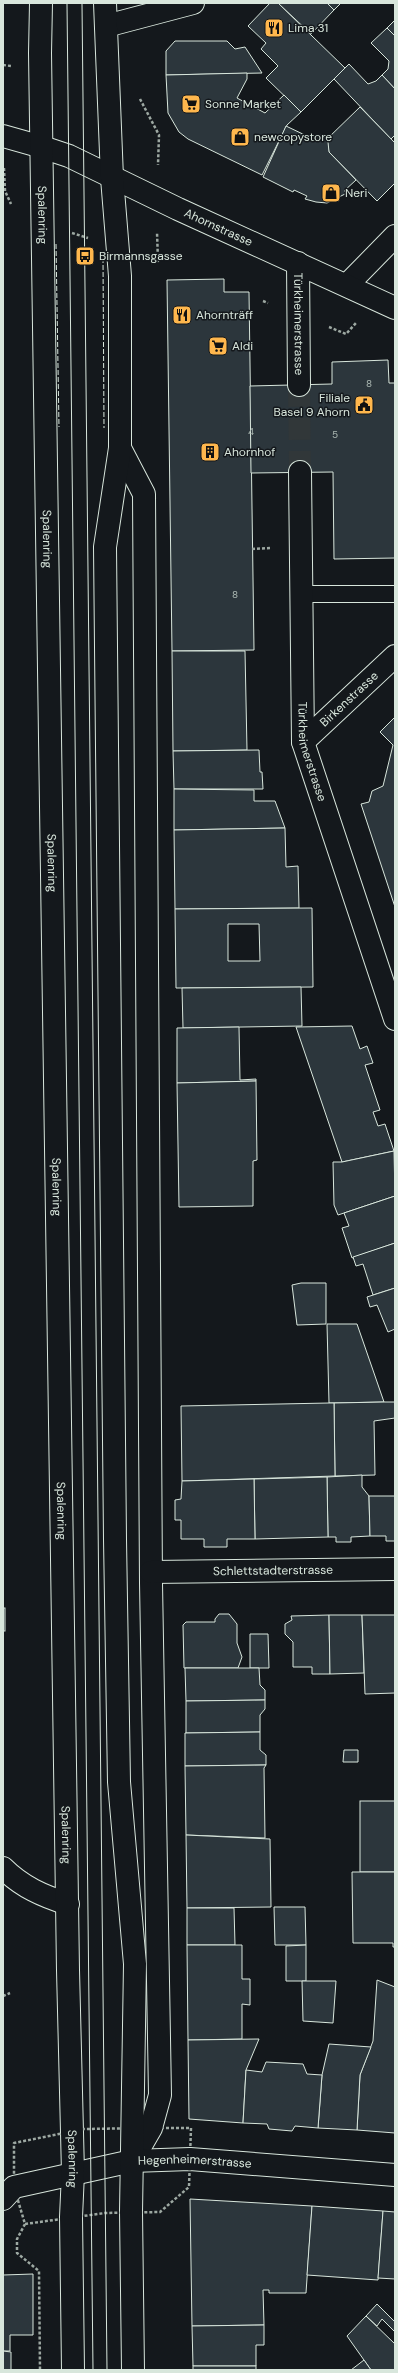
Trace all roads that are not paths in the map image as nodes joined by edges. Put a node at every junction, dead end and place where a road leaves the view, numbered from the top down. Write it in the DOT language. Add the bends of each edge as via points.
graph roads {
  1 [pos="41,3"];
  2 [pos="105,3"];
  3 [pos="193,3"];
  4 [pos="106,26"];
  5 [pos="3,136"];
  6 [pos="42,147"];
  7 [pos="112,178"];
  8 [pos="395,236"];
  9 [pos="298,263"];
  10 [pos="347,285"];
  11 [pos="395,308"];
  12 [pos="299,385"];
  13 [pos="120,448"];
  14 [pos="300,472"];
  15 [pos="301,594"];
  16 [pos="395,594"];
  17 [pos="395,656"];
  18 [pos="304,742"];
  19 [pos="395,1019"];
  20 [pos="395,1569"];
  21 [pos="151,1572"];
  22 [pos="3,1868"];
  23 [pos="68,1904"];
  24 [pos="132,2161"];
  25 [pos="73,2173"];
  26 [pos="395,2175"];
  27 [pos="3,2199"];
  28 [pos="73,2370"];
  29 [pos="133,2370"];
  1 -- 6 [label="main road, Spalenring"];
  2 -- 4 [label="main road"];
  3 -- 4 [label="main road"];
  4 -- 7 [label="main road"];
  5 -- 6 [label="main road"];
  6 -- 7 [label="main road, Ahornstrasse" via="69,156"];
  6 -- 23 [label="main road, Spalenring"];
  7 -- 9 [label="main road, Ahornstrasse"];
  7 -- 13 [label="main road" via="119,248"];
  8 -- 10 [label="main road"];
  9 -- 10 [label="main road, Ahornstrasse"];
  9 -- 12 [label="main road, Türkheimerstrasse"];
  10 -- 11 [label="main road, Ahornstrasse"];
  13 -- 21 [label="main road" via="144,494"];
  13 -- 24 [label="main road" via="105,555 119,1782 135,1964"];
  14 -- 15 [label="main road, Türkheimerstrasse"];
  15 -- 16 [label="lane"];
  15 -- 18 [label="main road, Türkheimerstrasse"];
  17 -- 18 [label="main road, Birkenstrasse"];
  18 -- 19 [label="main road, Türkheimerstrasse"];
  20 -- 21 [label="main road, Schlettstadterstrasse"];
  21 -- 24 [label="main road" via="160,2095 151,2128"];
  22 -- 23 [label="main road" via="15,1880 41,1895"];
  23 -- 25 [label="main road, Spalenring"];
  24 -- 25 [label="main road, Hegenheimerstrasse"];
  24 -- 26 [label="main road, Hegenheimerstrasse" via="190,2159"];
  24 -- 29 [label="main road"];
  25 -- 27 [label="main road, Hegenheimerstrasse" via="14,2187"];
  25 -- 28 [label="main road, Spalenring"];
}
